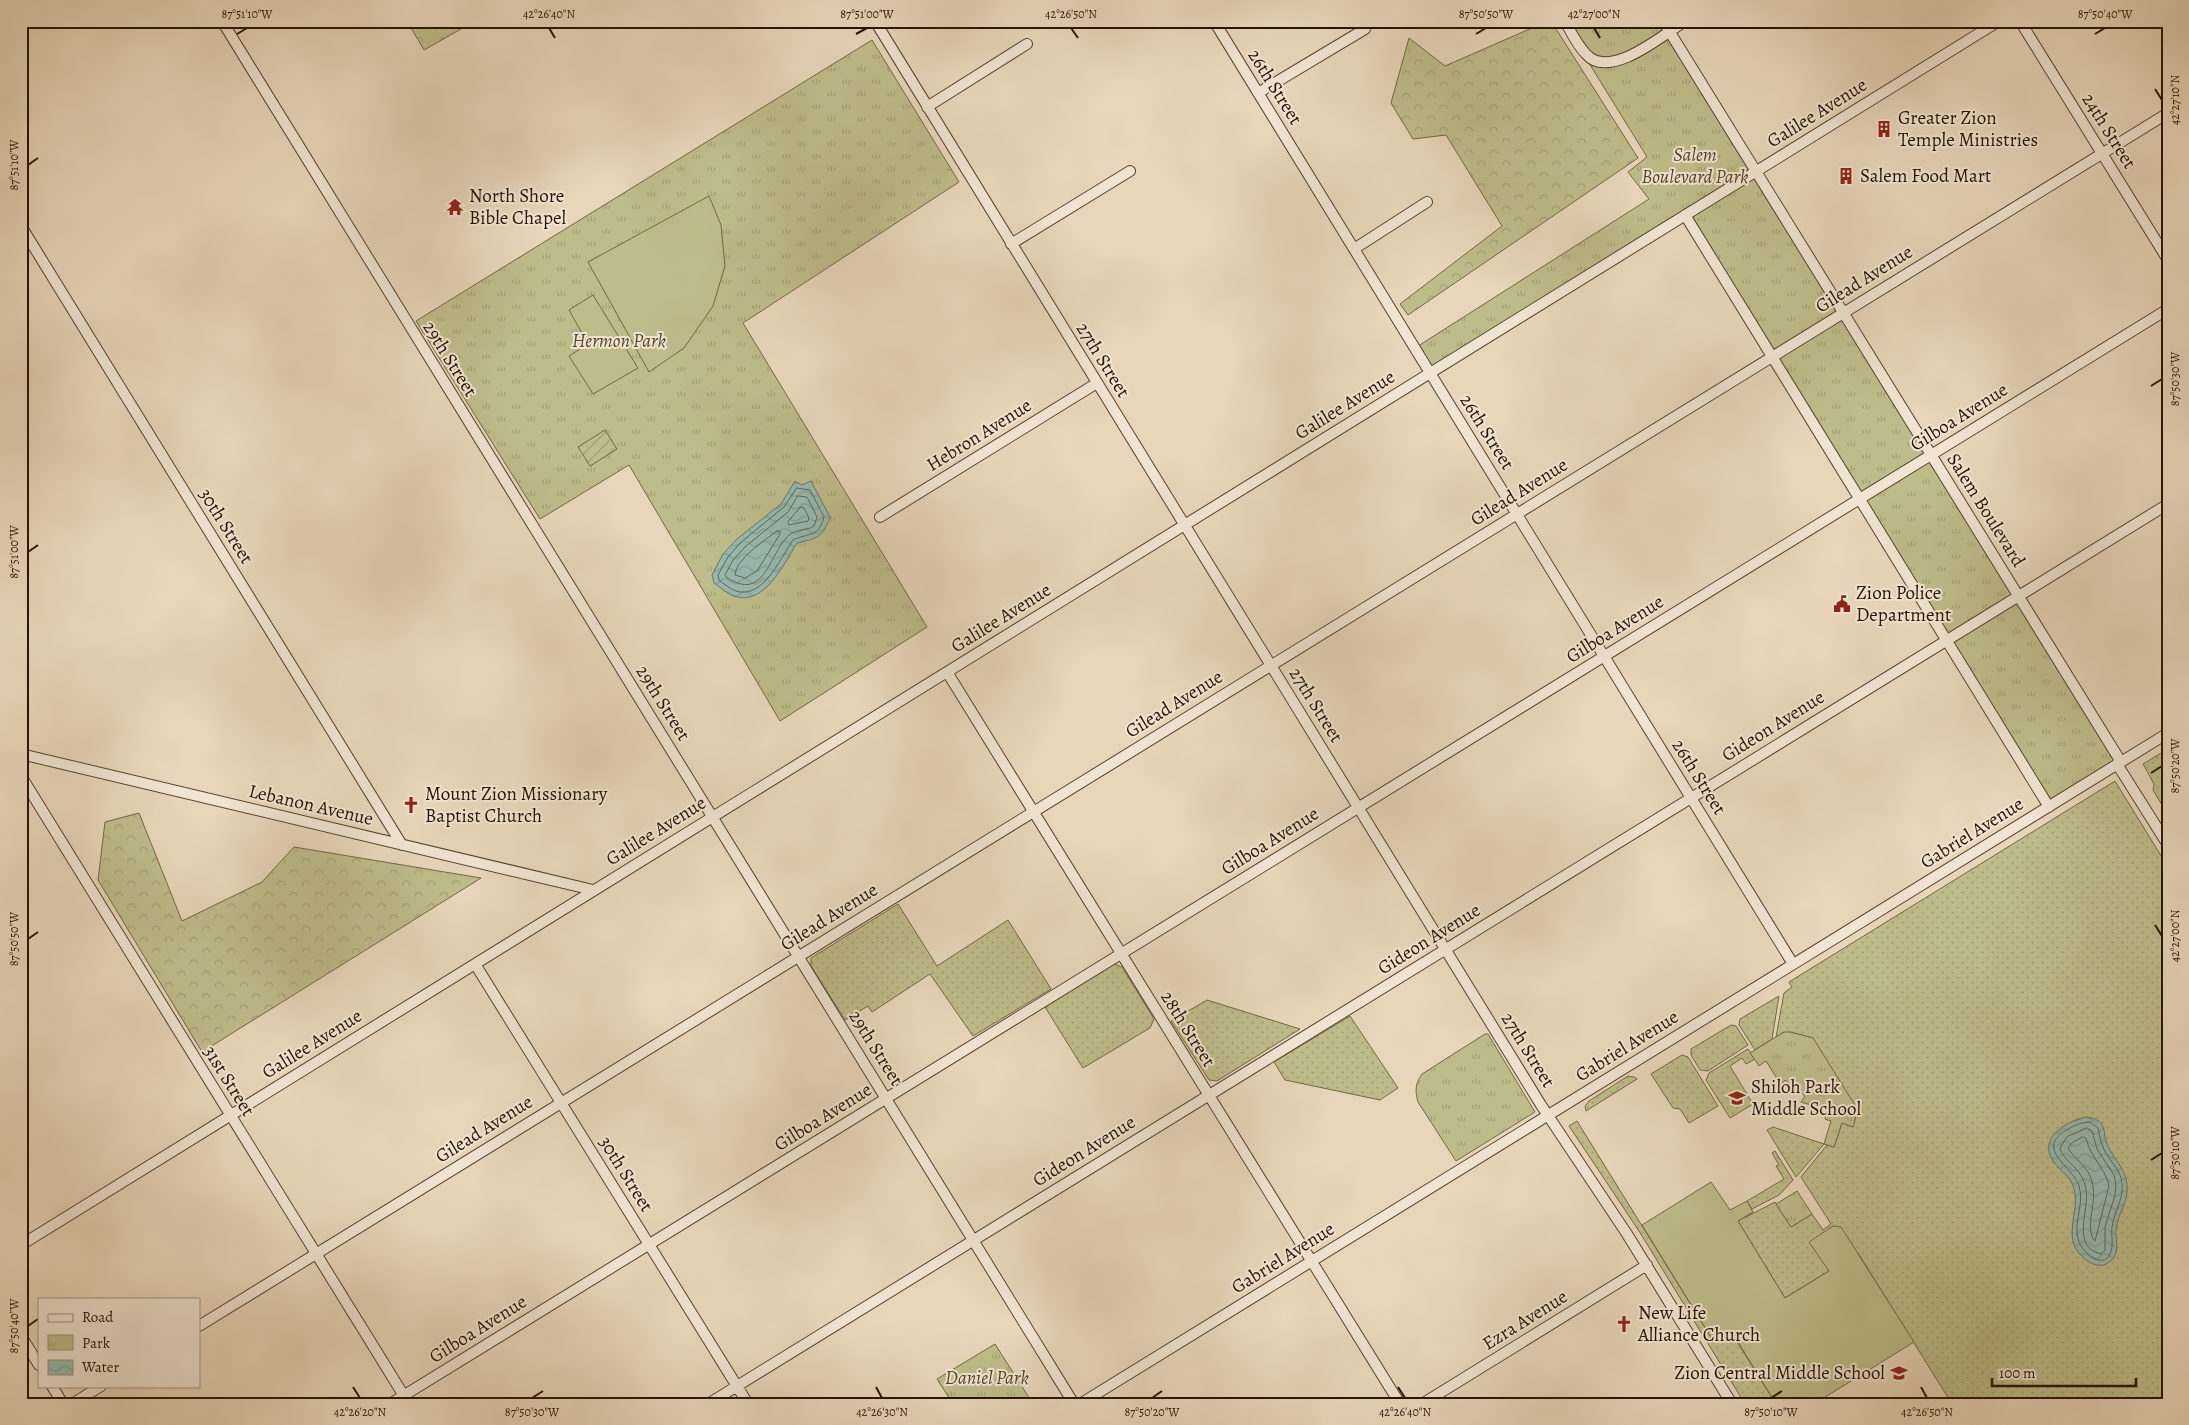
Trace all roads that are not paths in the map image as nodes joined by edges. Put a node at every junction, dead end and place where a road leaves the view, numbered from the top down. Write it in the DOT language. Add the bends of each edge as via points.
graph roads {
  1 [pos="222,21"];
  2 [pos="875,21"];
  3 [pos="1214,21"];
  4 [pos="1565,21"];
  5 [pos="1662,21"];
  6 [pos="1685,21"];
  7 [pos="2000,21"];
  8 [pos="2020,21"];
  9 [pos="1365,29"];
  10 [pos="1669,31"];
  11 [pos="1027,44"];
  12 [pos="1258,93"];
  13 [pos="927,107"];
  14 [pos="2168,113"];
  15 [pos="2102,154"];
  16 [pos="1130,171"];
  17 [pos="1756,171"];
  18 [pos="1427,202"];
  19 [pos="1685,215"];
  20 [pos="21,226"];
  21 [pos="1011,244"];
  22 [pos="1354,249"];
  23 [pos="2168,260"];
  24 [pos="2168,309"];
  25 [pos="1844,312"];
  26 [pos="1772,356"];
  27 [pos="1430,373"];
  28 [pos="1097,383"];
  29 [pos="1931,454"];
  30 [pos="1860,499"];
  31 [pos="2168,504"];
  32 [pos="1516,514"];
  33 [pos="880,517"];
  34 [pos="1184,525"];
  35 [pos="2018,595"];
  36 [pos="1946,640"];
  37 [pos="1604,656"];
  38 [pos="1271,665"];
  39 [pos="947,672"];
  40 [pos="2168,733"];
  41 [pos="21,754"];
  42 [pos="2119,763"];
  43 [pos="21,776"];
  44 [pos="1691,798"];
  45 [pos="2048,807"];
  46 [pos="1358,808"];
  47 [pos="1034,812"];
  48 [pos="712,817"];
  49 [pos="402,844"];
  50 [pos="2168,845"];
  51 [pos="594,890"];
  52 [pos="1445,950"];
  53 [pos="1121,953"];
  54 [pos="799,956"];
  55 [pos="475,964"];
  56 [pos="1793,964"];
  57 [pos="1209,1095"];
  58 [pos="886,1098"];
  59 [pos="561,1103"];
  60 [pos="230,1115"];
  61 [pos="1548,1115"];
  62 [pos="973,1240"];
  63 [pos="649,1244"];
  64 [pos="21,1245"];
  65 [pos="315,1254"];
  66 [pos="1311,1261"];
  67 [pos="1647,1265"];
  68 [pos="200,1325"];
  69 [pos="21,1336"];
  70 [pos="38,1363"];
  71 [pos="737,1386"];
  72 [pos="53,1388"];
  73 [pos="98,1388"];
  74 [pos="406,1400"];
  75 [pos="63,1404"];
  76 [pos="72,1404"];
  77 [pos="390,1404"];
  78 [pos="708,1404"];
  79 [pos="748,1404"];
  80 [pos="1074,1404"];
  81 [pos="1080,1404"];
  82 [pos="1400,1404"];
  83 [pos="1422,1404"];
  84 [pos="1732,1404"];
  1 -- 48 [label="street, 29th Street"];
  2 -- 13 [label="street, 27th Street"];
  3 -- 12 [label="street, 26th Street"];
  4 -- 10 [label="street" via="1586,55 1602,62 1626,59"];
  5 -- 10 [label="street, Salem Boulevard"];
  6 -- 10 [label="street"];
  7 -- 17 [label="street, Galilee Avenue"];
  8 -- 15 [label="street, 24th Street"];
  9 -- 12 [label="street"];
  10 -- 17 [label="street, Salem Boulevard"];
  11 -- 13 [label="street"];
  12 -- 22 [label="street, 26th Street"];
  13 -- 21 [label="street, 27th Street"];
  14 -- 15 [label="street, Gilead Avenue"];
  15 -- 23 [label="street, 24th Street"];
  15 -- 25 [label="street, Gilead Avenue"];
  16 -- 21 [label="street"];
  17 -- 19 [label="street, Galilee Avenue"];
  17 -- 25 [label="street, Salem Boulevard"];
  18 -- 22 [label="street"];
  19 -- 26 [label="street"];
  19 -- 27 [label="street, Galilee Avenue"];
  20 -- 49 [label="street, 30th Street"];
  21 -- 28 [label="street, 27th Street"];
  22 -- 27 [label="street, 26th Street"];
  24 -- 29 [label="street, Gilboa Avenue"];
  25 -- 26 [label="street, Gilead Avenue"];
  25 -- 29 [label="street, Salem Boulevard"];
  26 -- 30 [label="street"];
  26 -- 32 [label="street, Gilead Avenue"];
  27 -- 32 [label="street, 26th Street"];
  27 -- 34 [label="street, Galilee Avenue"];
  28 -- 33 [label="street, Hebron Avenue"];
  28 -- 34 [label="street, 27th Street"];
  29 -- 30 [label="street, Gilboa Avenue"];
  29 -- 35 [label="street, Salem Boulevard"];
  30 -- 36 [label="street"];
  30 -- 37 [label="street, Gilboa Avenue"];
  31 -- 35 [label="street, Gideon Avenue"];
  32 -- 37 [label="street, 26th Street"];
  32 -- 38 [label="street, Gilead Avenue"];
  34 -- 38 [label="street, 27th Street"];
  34 -- 39 [label="street, Galilee Avenue"];
  35 -- 36 [label="street, Gideon Avenue"];
  35 -- 42 [label="street, Salem Boulevard"];
  36 -- 44 [label="street, Gideon Avenue"];
  36 -- 45 [label="street"];
  37 -- 44 [label="street, 26th Street"];
  37 -- 46 [label="street, Gilboa Avenue"];
  38 -- 46 [label="street, 27th Street"];
  38 -- 47 [label="street, Gilead Avenue"];
  39 -- 47 [label="street, 28th Street"];
  39 -- 48 [label="street, Galilee Avenue"];
  40 -- 42 [label="street, Gabriel Avenue"];
  41 -- 49 [label="street, Lebanon Avenue"];
  42 -- 45 [label="street, Gabriel Avenue"];
  42 -- 50 [label="street, Salem Boulevard"];
  43 -- 60 [label="street, 31st Street"];
  44 -- 52 [label="street, Gideon Avenue"];
  44 -- 56 [label="street, 26th Street"];
  45 -- 56 [label="street, Gabriel Avenue"];
  46 -- 52 [label="street, 27th Street"];
  46 -- 53 [label="street, Gilboa Avenue"];
  47 -- 53 [label="street, 28th Street"];
  47 -- 54 [label="street, Gilead Avenue"];
  48 -- 51 [label="street, Galilee Avenue"];
  48 -- 54 [label="street, 29th Street"];
  49 -- 51 [label="street, Lebanon Avenue"];
  51 -- 55 [label="street, Galilee Avenue"];
  52 -- 57 [label="street, Gideon Avenue"];
  52 -- 61 [label="street, 27th Street"];
  53 -- 57 [label="street, 28th Street"];
  53 -- 58 [label="street, Gilboa Avenue"];
  54 -- 58 [label="street, 29th Street"];
  54 -- 59 [label="street, Gilead Avenue"];
  55 -- 59 [label="street, 30th Street"];
  55 -- 60 [label="street, Galilee Avenue"];
  56 -- 61 [label="street, Gabriel Avenue"];
  57 -- 62 [label="street, Gideon Avenue"];
  57 -- 66 [label="street, 28th Street"];
  58 -- 62 [label="street, 29th Street"];
  58 -- 63 [label="street, Gilboa Avenue"];
  59 -- 63 [label="street, 30th Street"];
  59 -- 65 [label="street, Gilead Avenue"];
  60 -- 64 [label="street, Galilee Avenue"];
  60 -- 65 [label="street, 31st Street"];
  61 -- 66 [label="street, Gabriel Avenue"];
  61 -- 67 [label="street, 27th Street"];
  62 -- 71 [label="street, Gideon Avenue"];
  62 -- 80 [label="street, 29th Street"];
  63 -- 71 [label="street, 30th Street"];
  63 -- 74 [label="street, Gilboa Avenue"];
  65 -- 68 [label="street, Gilead Avenue"];
  65 -- 74 [label="street, 31st Street"];
  66 -- 81 [label="street, Gabriel Avenue"];
  66 -- 82 [label="street, 28th Street"];
  67 -- 83 [label="street, Ezra Avenue"];
  67 -- 84 [label="street, 27th Street"];
  69 -- 70 [label="street"];
  71 -- 78 [label="street, Gideon Avenue"];
  71 -- 79 [label="street, 30th Street"];
  72 -- 75 [label="street"];
  73 -- 76 [label="street"];
  74 -- 77 [label="street, Gilboa Avenue"];
}
